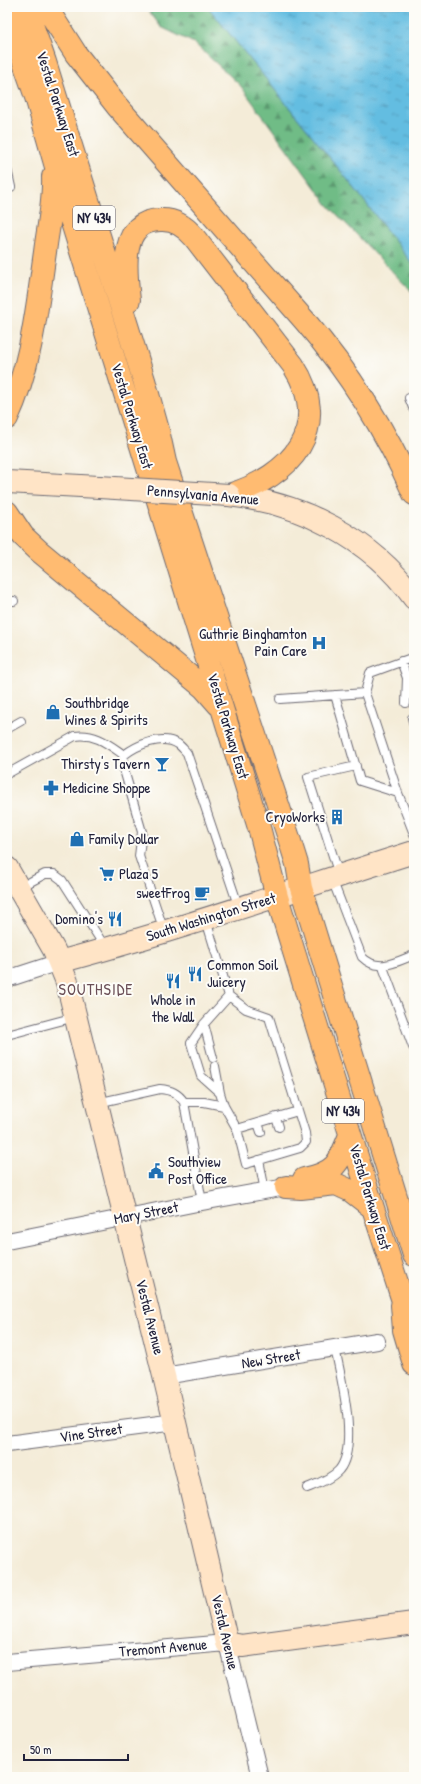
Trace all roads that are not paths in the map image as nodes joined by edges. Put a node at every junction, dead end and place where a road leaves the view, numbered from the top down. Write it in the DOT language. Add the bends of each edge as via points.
graph roads {
  1 [pos="26,7"];
  2 [pos="46,7"];
  3 [pos="7,14"];
  4 [pos="44,126"];
  5 [pos="7,170"];
  6 [pos="11,187"];
  7 [pos="144,380"];
  8 [pos="409,398"];
  9 [pos="414,410"];
  10 [pos="7,418"];
  11 [pos="7,482"];
  12 [pos="229,494"];
  13 [pos="414,494"];
  14 [pos="7,512"];
  15 [pos="414,598"];
  16 [pos="414,657"];
  17 [pos="401,661"];
  18 [pos="407,678"];
  19 [pos="414,684"];
  20 [pos="365,693"];
  21 [pos="335,695"];
  22 [pos="280,699"];
  23 [pos="406,703"];
  24 [pos="225,716"];
  25 [pos="21,721"];
  26 [pos="7,729"];
  27 [pos="124,755"];
  28 [pos="356,766"];
  29 [pos="7,774"];
  30 [pos="398,793"];
  31 [pos="413,850"];
  32 [pos="7,868"];
  33 [pos="336,877"];
  34 [pos="18,888"];
  35 [pos="302,888"];
  36 [pos="278,897"];
  37 [pos="239,909"];
  38 [pos="206,919"];
  39 [pos="165,932"];
  40 [pos="107,950"];
  41 [pos="414,956"];
  42 [pos="59,962"];
  43 [pos="383,966"];
  44 [pos="7,979"];
  45 [pos="229,996"];
  46 [pos="76,1016"];
  47 [pos="204,1024"];
  48 [pos="7,1035"];
  49 [pos="413,1047"];
  50 [pos="220,1093"];
  51 [pos="184,1102"];
  52 [pos="96,1104"];
  53 [pos="224,1106"];
  54 [pos="298,1111"];
  55 [pos="276,1117"];
  56 [pos="258,1123"];
  57 [pos="279,1127"];
  58 [pos="237,1130"];
  59 [pos="261,1132"];
  60 [pos="350,1135"];
  61 [pos="259,1160"];
  62 [pos="286,1187"];
  63 [pos="265,1191"];
  64 [pos="202,1202"];
  65 [pos="373,1208"];
  66 [pos="126,1217"];
  67 [pos="7,1241"];
  68 [pos="414,1255"];
  69 [pos="402,1298"];
  70 [pos="414,1322"];
  71 [pos="377,1341"];
  72 [pos="335,1348"];
  73 [pos="414,1364"];
  74 [pos="164,1376"];
  75 [pos="175,1422"];
  76 [pos="7,1444"];
  77 [pos="307,1488"];
  78 [pos="414,1623"];
  79 [pos="227,1643"];
  80 [pos="7,1662"];
  81 [pos="260,1777"];
  1 -- 7 [label="main road, Vestal Parkway East / NY 434"];
  2 -- 13 [label="main road" via="76,54 117,106 333,355 378,424"];
  3 -- 4 [label="main road, Vestal Parkway East / NY 434"];
  4 -- 10 [label="main road" via="53,174 52,204 27,361"];
  4 -- 24 [label="main road, Vestal Parkway East / NY 434"];
  5 -- 6 [label="lane"];
  7 -- 12 [label="main road" via="127,281 127,250 132,236 141,226 152,220 170,220 183,226 194,237 293,365 303,381 307,394 307,427 293,456 284,466 262,481"];
  7 -- 35 [label="main road, Vestal Parkway East / NY 434" via="165,462 255,731 297,864"];
  8 -- 9 [label="lane"];
  11 -- 12 [label="street, Pennsylvania Avenue, bridge"];
  12 -- 15 [label="street, Pennsylvania Avenue" via="305,513 332,527 360,544 382,562"];
  14 -- 24 [label="main road" via="23,536 39,551 204,688 216,700"];
  16 -- 17 [label="lane"];
  17 -- 18 [label="lane"];
  17 -- 20 [label="lane" via="370,673"];
  18 -- 19 [label="lane"];
  18 -- 23 [label="lane"];
  20 -- 21 [label="lane"];
  20 -- 30 [label="lane"];
  21 -- 22 [label="lane"];
  21 -- 28 [label="lane"];
  24 -- 36 [label="main road, Vestal Parkway East / NY 434"];
  25 -- 26 [label="lane"];
  27 -- 29 [label="lane" via="98,738 85,734 75,736"];
  27 -- 37 [label="lane" via="132,749 154,741 166,740 178,744 187,753"];
  27 -- 39 [label="lane" via="122,763 142,832 139,856"];
  28 -- 30 [label="lane" via="360,781"];
  28 -- 33 [label="lane" via="308,777"];
  30 -- 31 [label="lane"];
  31 -- 33 [label="street, South Washington Street"];
  32 -- 34 [label="street, Vestal Avenue"];
  33 -- 35 [label="street, South Washington Street"];
  33 -- 43 [label="lane" via="362,957 374,966"];
  34 -- 40 [label="lane" via="45,874 54,874 62,880"];
  34 -- 42 [label="street, Vestal Avenue"];
  35 -- 36 [label="street, South Washington Street"];
  35 -- 68 [label="main road, Vestal Parkway East / NY 434"];
  36 -- 37 [label="street, South Washington Street"];
  36 -- 60 [label="main road, Vestal Parkway East / NY 434"];
  37 -- 38 [label="street, South Washington Street"];
  38 -- 39 [label="street, South Washington Street"];
  38 -- 45 [label="lane"];
  39 -- 40 [label="street, South Washington Street"];
  40 -- 42 [label="street, South Washington Street"];
  41 -- 43 [label="lane"];
  42 -- 44 [label="street, South Washington Street"];
  42 -- 46 [label="street, Vestal Avenue" via="68,982"];
  43 -- 49 [label="lane"];
  45 -- 47 [label="lane"];
  45 -- 54 [label="lane" via="246,1009 269,1017"];
  46 -- 48 [label="lane"];
  46 -- 52 [label="street, Vestal Avenue"];
  47 -- 50 [label="lane"];
  47 -- 50 [label="lane" via="191,1043 201,1076"];
  50 -- 53 [label="lane"];
  51 -- 52 [label="lane" via="180,1095 167,1089 160,1089"];
  51 -- 53 [label="lane"];
  51 -- 64 [label="lane"];
  52 -- 66 [label="street, Vestal Avenue"];
  53 -- 58 [label="lane"];
  54 -- 55 [label="lane"];
  54 -- 61 [label="lane" via="306,1142 300,1148 285,1148 267,1153"];
  55 -- 56 [label="lane"];
  55 -- 57 [label="lane"];
  56 -- 58 [label="lane"];
  56 -- 59 [label="lane"];
  58 -- 61 [label="lane" via="246,1164"];
  60 -- 62 [label="main road" via="341,1158 328,1172"];
  60 -- 65 [label="main road, Vestal Parkway East / NY 434"];
  61 -- 63 [label="lane"];
  62 -- 63 [label="street, Mary Street"];
  62 -- 65 [label="main road" via="336,1184"];
  63 -- 64 [label="street, Mary Street"];
  64 -- 66 [label="street, Mary Street"];
  65 -- 69 [label="main road, Vestal Parkway East / NY 434"];
  66 -- 67 [label="street, Mary Street"];
  66 -- 74 [label="street, Vestal Avenue"];
  69 -- 70 [label="main road, Vestal Parkway East / NY 434"];
  69 -- 73 [label="main road" via="404,1330"];
  71 -- 72 [label="street, New Street"];
  72 -- 74 [label="street, New Street"];
  72 -- 77 [label="lane" via="349,1440 346,1456 339,1471 323,1482"];
  74 -- 75 [label="street, Vestal Avenue"];
  75 -- 76 [label="street, Vine Street"];
  75 -- 79 [label="street, Vestal Avenue"];
  78 -- 79 [label="street, Tremont Avenue" via="242,1646"];
  79 -- 80 [label="street, Tremont Avenue"];
  79 -- 81 [label="street, Vestal Avenue"];
}
